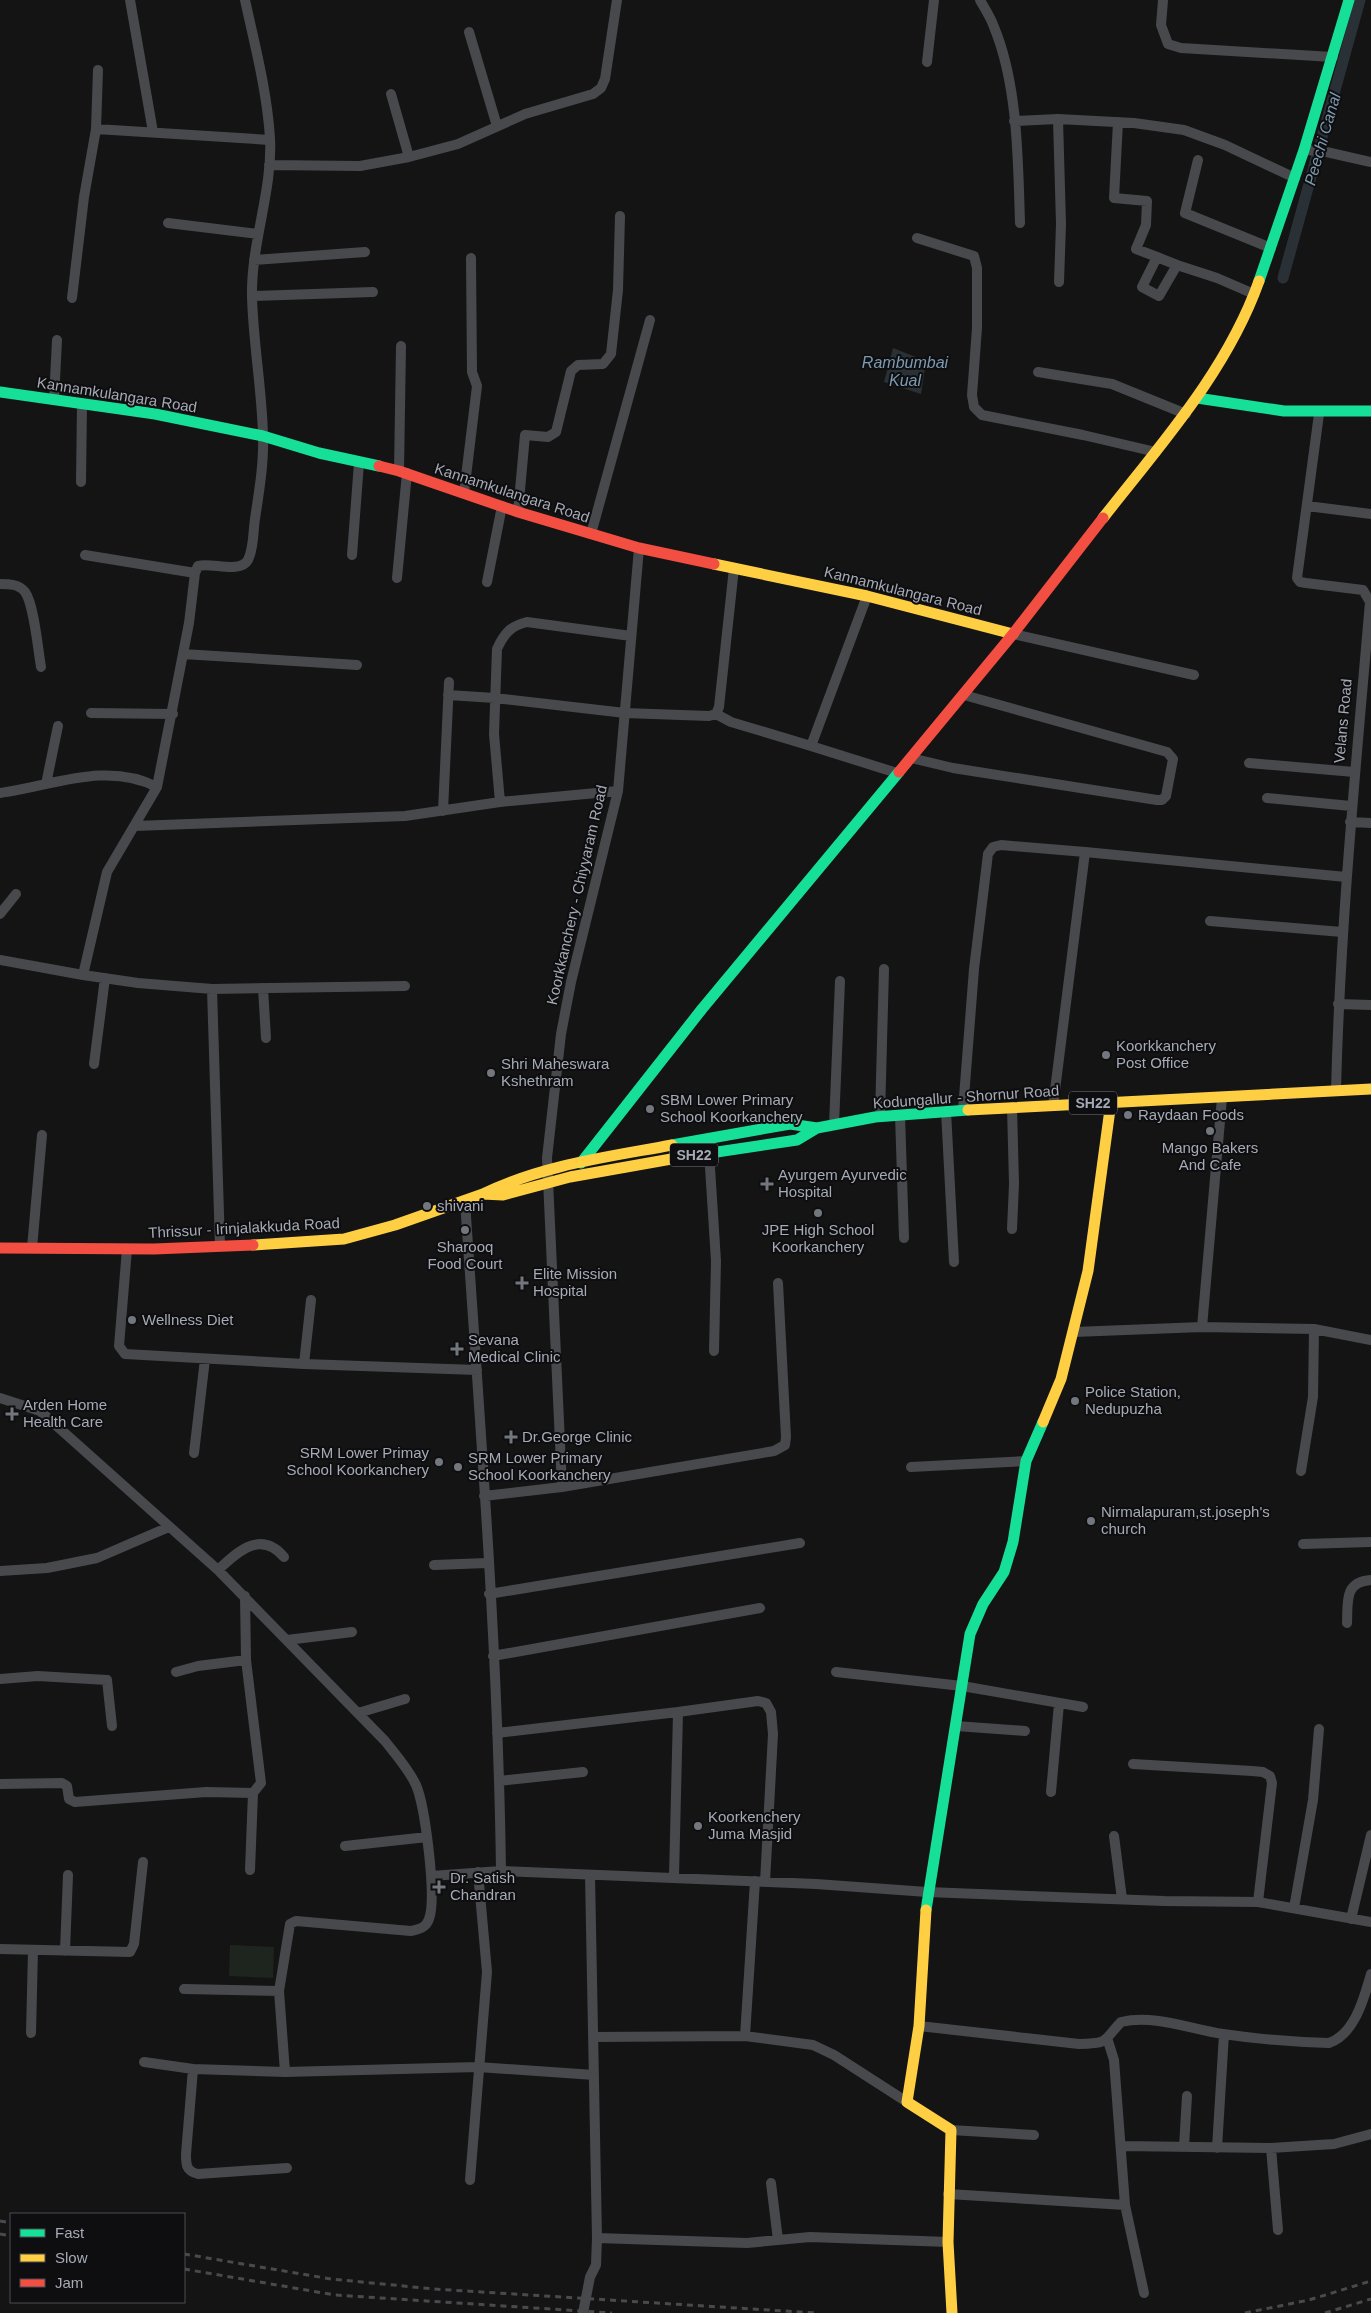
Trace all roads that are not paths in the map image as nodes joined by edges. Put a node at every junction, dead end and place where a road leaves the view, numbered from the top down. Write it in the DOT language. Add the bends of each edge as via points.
graph roads {
  1 [pos="130,0"];
  2 [pos="245,0"];
  3 [pos="616,0"];
  4 [pos="934,0"];
  5 [pos="980,0"];
  6 [pos="1162,0"];
  7 [pos="1348,0"];
  8 [pos="469,32"];
  9 [pos="1333,57"];
  10 [pos="926,62"];
  11 [pos="98,70"];
  12 [pos="391,94"];
  13 [pos="1058,118"];
  14 [pos="1014,121"];
  15 [pos="1118,122"];
  16 [pos="497,126"];
  17 [pos="96,128"];
  18 [pos="153,132"];
  19 [pos="270,140"];
  20 [pos="1313,151"];
  21 [pos="409,157"];
  22 [pos="1198,160"];
  23 [pos="1371,162"];
  24 [pos="269,165"];
  25 [pos="1295,178"];
  26 [pos="620,216"];
  27 [pos="168,223"];
  28 [pos="1020,223"];
  29 [pos="258,234"];
  30 [pos="916,238"];
  31 [pos="1271,248"];
  32 [pos="365,252"];
  33 [pos="1157,257"];
  34 [pos="472,258"];
  35 [pos="254,260"];
  36 [pos="1175,265"];
  37 [pos="1059,282"];
  38 [pos="373,292"];
  39 [pos="1254,294"];
  40 [pos="252,296"];
  41 [pos="72,298"];
  42 [pos="650,320"];
  43 [pos="57,340"];
  44 [pos="401,346"];
  45 [pos="1038,372"];
  46 [pos="0,392"];
  47 [pos="1197,398"];
  48 [pos="54,400"];
  49 [pos="82,404"];
  50 [pos="1371,410"];
  51 [pos="1186,414"];
  52 [pos="1319,414"];
  53 [pos="263,436"];
  54 [pos="1156,452"];
  55 [pos="359,463"];
  56 [pos="403,472"];
  57 [pos="81,482"];
  58 [pos="464,493"];
  59 [pos="502,506"];
  60 [pos="1307,506"];
  61 [pos="518,512"];
  62 [pos="1371,514"];
  63 [pos="591,534"];
  64 [pos="639,548"];
  65 [pos="85,555"];
  66 [pos="352,555"];
  67 [pos="734,568"];
  68 [pos="195,573"];
  69 [pos="397,578"];
  70 [pos="487,582"];
  71 [pos="0,584"];
  72 [pos="1367,589"];
  73 [pos="867,596"];
  74 [pos="1013,634"];
  75 [pos="631,636"];
  76 [pos="183,654"];
  77 [pos="357,665"];
  78 [pos="1367,665"];
  79 [pos="41,667"];
  80 [pos="1194,675"];
  81 [pos="449,682"];
  82 [pos="448,695"];
  83 [pos="964,695"];
  84 [pos="496,698"];
  85 [pos="91,713"];
  86 [pos="624,713"];
  87 [pos="173,714"];
  88 [pos="716,714"];
  89 [pos="58,726"];
  90 [pos="811,746"];
  91 [pos="911,758"];
  92 [pos="1248,763"];
  93 [pos="1354,772"];
  94 [pos="897,773"];
  95 [pos="46,784"];
  96 [pos="157,787"];
  97 [pos="618,791"];
  98 [pos="0,793"];
  99 [pos="1267,798"];
  100 [pos="500,802"];
  101 [pos="1351,806"];
  102 [pos="443,811"];
  103 [pos="1350,822"];
  104 [pos="1371,823"];
  105 [pos="136,826"];
  106 [pos="1085,852"];
  107 [pos="1346,878"];
  108 [pos="16,894"];
  109 [pos="0,914"];
  110 [pos="1210,921"];
  111 [pos="1342,932"];
  112 [pos="0,960"];
  113 [pos="884,969"];
  114 [pos="83,975"];
  115 [pos="105,978"];
  116 [pos="840,981"];
  117 [pos="405,986"];
  118 [pos="263,988"];
  119 [pos="212,989"];
  120 [pos="1338,1004"];
  121 [pos="1371,1005"];
  122 [pos="266,1038"];
  123 [pos="94,1064"];
  124 [pos="1371,1089"];
  125 [pos="1336,1091"];
  126 [pos="1222,1098"];
  127 [pos="1111,1102"];
  128 [pos="1053,1106"];
  129 [pos="1012,1107"];
  130 [pos="963,1110"];
  131 [pos="946,1111"];
  132 [pos="900,1115"];
  133 [pos="880,1116"];
  134 [pos="834,1125"];
  135 [pos="817,1128"];
  136 [pos="42,1135"];
  137 [pos="709,1152"];
  138 [pos="581,1163"];
  139 [pos="547,1176"];
  140 [pos="465,1201"];
  141 [pos="1012,1229"];
  142 [pos="904,1238"];
  143 [pos="220,1246"];
  144 [pos="0,1248"];
  145 [pos="32,1248"];
  146 [pos="128,1249"];
  147 [pos="954,1262"];
  148 [pos="778,1283"];
  149 [pos="312,1300"];
  150 [pos="1202,1327"];
  151 [pos="1314,1329"];
  152 [pos="1074,1332"];
  153 [pos="1371,1340"];
  154 [pos="714,1352"];
  155 [pos="205,1359"];
  156 [pos="304,1364"];
  157 [pos="477,1370"];
  158 [pos="0,1398"];
  159 [pos="194,1454"];
  160 [pos="1026,1461"];
  161 [pos="911,1467"];
  162 [pos="1301,1471"];
  163 [pos="562,1487"];
  164 [pos="484,1496"];
  165 [pos="169,1528"];
  166 [pos="1371,1542"];
  167 [pos="800,1543"];
  168 [pos="1303,1544"];
  169 [pos="284,1557"];
  170 [pos="487,1563"];
  171 [pos="434,1566"];
  172 [pos="218,1570"];
  173 [pos="0,1571"];
  174 [pos="1371,1580"];
  175 [pos="489,1594"];
  176 [pos="246,1596"];
  177 [pos="760,1608"];
  178 [pos="1347,1623"];
  179 [pos="352,1632"];
  180 [pos="287,1640"];
  181 [pos="493,1656"];
  182 [pos="246,1660"];
  183 [pos="176,1672"];
  184 [pos="836,1672"];
  185 [pos="0,1680"];
  186 [pos="962,1686"];
  187 [pos="405,1699"];
  188 [pos="1059,1704"];
  189 [pos="1083,1707"];
  190 [pos="678,1712"];
  191 [pos="358,1713"];
  192 [pos="112,1726"];
  193 [pos="956,1726"];
  194 [pos="1319,1729"];
  195 [pos="1025,1731"];
  196 [pos="497,1733"];
  197 [pos="1133,1764"];
  198 [pos="583,1772"];
  199 [pos="499,1781"];
  200 [pos="0,1784"];
  201 [pos="1051,1792"];
  202 [pos="253,1793"];
  203 [pos="1371,1835"];
  204 [pos="1114,1836"];
  205 [pos="427,1837"];
  206 [pos="345,1846"];
  207 [pos="143,1862"];
  208 [pos="250,1870"];
  209 [pos="501,1870"];
  210 [pos="478,1872"];
  211 [pos="68,1875"];
  212 [pos="590,1875"];
  213 [pos="431,1876"];
  214 [pos="674,1877"];
  215 [pos="760,1881"];
  216 [pos="927,1892"];
  217 [pos="1122,1899"];
  218 [pos="1258,1902"];
  219 [pos="1294,1908"];
  220 [pos="1351,1919"];
  221 [pos="1371,1922"];
  222 [pos="0,1949"];
  223 [pos="33,1950"];
  224 [pos="65,1950"];
  225 [pos="1371,1974"];
  226 [pos="184,1989"];
  227 [pos="279,1991"];
  228 [pos="919,2026"];
  229 [pos="31,2033"];
  230 [pos="1224,2034"];
  231 [pos="745,2036"];
  232 [pos="593,2037"];
  233 [pos="1108,2040"];
  234 [pos="144,2062"];
  235 [pos="478,2068"];
  236 [pos="193,2069"];
  237 [pos="285,2072"];
  238 [pos="594,2075"];
  239 [pos="1187,2096"];
  240 [pos="907,2102"];
  241 [pos="951,2130"];
  242 [pos="1371,2134"];
  243 [pos="1034,2135"];
  244 [pos="1122,2146"];
  245 [pos="1184,2147"];
  246 [pos="1217,2148"];
  247 [pos="1271,2148"];
  248 [pos="286,2168"];
  249 [pos="470,2180"];
  250 [pos="771,2182"];
  251 [pos="948,2194"];
  252 [pos="1125,2205"];
  253 [pos="1278,2230"];
  254 [pos="597,2238"];
  255 [pos="778,2240"];
  256 [pos="948,2242"];
  257 [pos="1144,2293"];
  258 [pos="583,2313"];
  259 [pos="952,2313"];
  1 -- 18 [label="street"];
  2 -- 19 [label="street" via="267,98"];
  3 -- 16 [label="street" via="601,88 593,94"];
  4 -- 10 [label="street"];
  5 -- 14 [label="street" via="994,27 1009,78"];
  6 -- 9 [label="street" via="1160,26 1168,44 1181,48"];
  7 -- 9 [label="main road"];
  8 -- 16 [label="street"];
  9 -- 20 [label="main road"];
  11 -- 17 [label="street"];
  12 -- 21 [label="street"];
  13 -- 14 [label="street"];
  13 -- 15 [label="street"];
  13 -- 37 [label="street"];
  14 -- 28 [label="street"];
  15 -- 25 [label="street" via="1184,130 1225,145"];
  15 -- 33 [label="street" via="1114,198 1147,201 1146,225 1136,249"];
  16 -- 21 [label="street" via="458,144"];
  17 -- 18 [label="street"];
  17 -- 41 [label="street"];
  18 -- 19 [label="street"];
  19 -- 24 [label="street"];
  20 -- 23 [label="street"];
  20 -- 25 [label="main road"];
  21 -- 24 [label="street" via="360,166"];
  22 -- 31 [label="street" via="1185,213"];
  24 -- 29 [label="street"];
  25 -- 31 [label="main road"];
  26 -- 61 [label="street" via="618,290 611,354 603,364 578,365 571,371 556,432 548,437 525,435"];
  27 -- 29 [label="street"];
  29 -- 35 [label="street"];
  30 -- 54 [label="street" via="974,256 978,328 972,396 974,407 982,415"];
  31 -- 39 [label="main road"];
  32 -- 35 [label="street"];
  33 -- 36 [label="street"];
  33 -- 36 [label="street" via="1142,287 1158,296"];
  34 -- 58 [label="street" via="472,372 477,386"];
  35 -- 40 [label="street"];
  36 -- 39 [label="street"];
  38 -- 40 [label="street"];
  39 -- 47 [label="main road" via="1238,329"];
  40 -- 53 [label="street"];
  42 -- 63 [label="street"];
  43 -- 48 [label="street"];
  44 -- 56 [label="street"];
  45 -- 51 [label="street" via="1112,384"];
  46 -- 48 [label="main road, Kannamkulangara Road"];
  47 -- 51 [label="main road"];
  47 -- 52 [label="main road" via="1239,407"];
  48 -- 49 [label="main road, Kannamkulangara Road"];
  49 -- 53 [label="main road, Kannamkulangara Road" via="155,414"];
  49 -- 57 [label="street"];
  50 -- 52 [label="main road"];
  51 -- 54 [label="main road"];
  52 -- 60 [label="street, Velans Road"];
  53 -- 55 [label="main road, Kannamkulangara Road"];
  53 -- 68 [label="street" via="258,500 248,561 237,567 204,564 198,566"];
  54 -- 74 [label="main road"];
  55 -- 56 [label="main road, Kannamkulangara Road"];
  55 -- 66 [label="street"];
  56 -- 58 [label="main road, Kannamkulangara Road"];
  56 -- 69 [label="street"];
  58 -- 59 [label="main road, Kannamkulangara Road"];
  59 -- 61 [label="main road, Kannamkulangara Road"];
  59 -- 70 [label="street"];
  60 -- 62 [label="street"];
  60 -- 72 [label="street, Velans Road" via="1297,569 1300,582"];
  61 -- 63 [label="main road, Kannamkulangara Road"];
  63 -- 64 [label="main road, Kannamkulangara Road"];
  64 -- 67 [label="main road, Kannamkulangara Road"];
  64 -- 75 [label="street, Koorkkanchery - Chiyyaram Road"];
  65 -- 68 [label="street"];
  67 -- 73 [label="main road, Kannamkulangara Road"];
  67 -- 88 [label="street" via="720,707"];
  68 -- 76 [label="street"];
  71 -- 79 [label="street" via="16,585 25,591"];
  72 -- 78 [label="street, Velans Road" via="1370,602"];
  73 -- 74 [label="main road, Kannamkulangara Road"];
  73 -- 90 [label="street"];
  74 -- 80 [label="street"];
  74 -- 83 [label="main road"];
  75 -- 84 [label="street" via="527,622 513,626 497,649"];
  75 -- 86 [label="street, Koorkkanchery - Chiyyaram Road"];
  76 -- 77 [label="street"];
  76 -- 87 [label="street"];
  78 -- 93 [label="street, Velans Road"];
  81 -- 82 [label="street"];
  82 -- 84 [label="street"];
  82 -- 102 [label="street"];
  83 -- 91 [label="main road"];
  83 -- 91 [label="street" via="1167,752 1173,759 1166,796 1157,800 953,768"];
  84 -- 86 [label="street"];
  84 -- 100 [label="street" via="494,734"];
  85 -- 87 [label="street"];
  86 -- 88 [label="street"];
  86 -- 97 [label="street, Koorkkanchery - Chiyyaram Road"];
  87 -- 96 [label="street"];
  88 -- 90 [label="street" via="731,722"];
  89 -- 95 [label="street"];
  90 -- 94 [label="street"];
  91 -- 94 [label="main road"];
  92 -- 93 [label="street"];
  93 -- 101 [label="street, Velans Road"];
  94 -- 138 [label="main road" via="702,1009"];
  95 -- 96 [label="street" via="90,776 126,775 141,778"];
  95 -- 98 [label="street"];
  96 -- 105 [label="street"];
  97 -- 100 [label="street"];
  97 -- 139 [label="street, Koorkkanchery - Chiyyaram Road" via="561,1034"];
  99 -- 101 [label="street"];
  100 -- 102 [label="street"];
  101 -- 103 [label="street, Velans Road"];
  102 -- 105 [label="street" via="405,816"];
  103 -- 104 [label="street"];
  103 -- 107 [label="street, Velans Road"];
  105 -- 114 [label="street" via="107,872"];
  106 -- 107 [label="street"];
  106 -- 128 [label="street"];
  106 -- 130 [label="street" via="1001,845 993,847 988,854 974,969"];
  107 -- 111 [label="street, Velans Road"];
  108 -- 109 [label="street"];
  110 -- 111 [label="street"];
  111 -- 120 [label="street, Velans Road"];
  112 -- 114 [label="street"];
  113 -- 133 [label="street"];
  114 -- 115 [label="street"];
  115 -- 119 [label="street"];
  115 -- 123 [label="street"];
  116 -- 134 [label="street"];
  117 -- 118 [label="street"];
  118 -- 119 [label="street"];
  118 -- 122 [label="street"];
  119 -- 143 [label="street"];
  120 -- 121 [label="street"];
  120 -- 125 [label="street, Velans Road"];
  124 -- 125 [label="main road, Kodungallur - Shornur Road / SH22"];
  125 -- 126 [label="main road, Kodungallur - Shornur Road / SH22"];
  126 -- 127 [label="main road, Kodungallur - Shornur Road / SH22"];
  126 -- 150 [label="street"];
  127 -- 128 [label="main road, Kodungallur - Shornur Road / SH22"];
  127 -- 152 [label="main road" via="1088,1271"];
  128 -- 129 [label="main road, Kodungallur - Shornur Road / SH22"];
  129 -- 130 [label="main road, Kodungallur - Shornur Road / SH22"];
  129 -- 141 [label="street"];
  130 -- 131 [label="main road, Kodungallur - Shornur Road / SH22"];
  131 -- 132 [label="main road, Kodungallur - Shornur Road / SH22"];
  131 -- 147 [label="street"];
  132 -- 133 [label="main road, Kodungallur - Shornur Road / SH22"];
  132 -- 142 [label="street"];
  133 -- 134 [label="main road, Kodungallur - Shornur Road / SH22"];
  134 -- 135 [label="main road, Kodungallur - Shornur Road / SH22"];
  135 -- 137 [label="main road, Kodungallur - Shornur Road / SH22" via="797,1140"];
  135 -- 138 [label="main road" via="790,1124"];
  136 -- 145 [label="street"];
  137 -- 139 [label="main road, Kodungallur - Shornur Road / SH22" via="570,1177"];
  137 -- 154 [label="street" via="716,1261"];
  138 -- 139 [label="main road"];
  139 -- 140 [label="main road, Thrissur - Irinjalakkuda Road" via="503,1183"];
  139 -- 163 [label="street, Koorkkanchery - Chiyyaram Road"];
  140 -- 143 [label="main road, Thrissur - Irinjalakkuda Road" via="344,1239"];
  140 -- 157 [label="street"];
  143 -- 146 [label="main road, Thrissur - Irinjalakkuda Road"];
  144 -- 145 [label="main road, Thrissur - Irinjalakkuda Road"];
  145 -- 146 [label="main road, Thrissur - Irinjalakkuda Road"];
  146 -- 155 [label="street" via="119,1346 125,1354 136,1356"];
  148 -- 163 [label="street" via="784,1446 774,1451"];
  149 -- 156 [label="street"];
  150 -- 151 [label="street"];
  150 -- 152 [label="street"];
  151 -- 153 [label="street"];
  151 -- 162 [label="street" via="1313,1397"];
  152 -- 160 [label="main road" via="1061,1380"];
  155 -- 156 [label="street"];
  155 -- 159 [label="street"];
  156 -- 157 [label="street"];
  157 -- 164 [label="street"];
  158 -- 165 [label="street" via="40,1411"];
  160 -- 161 [label="street"];
  160 -- 186 [label="main road" via="1013,1542 1004,1572 983,1604 970,1634"];
  163 -- 164 [label="street"];
  164 -- 170 [label="street"];
  165 -- 172 [label="street"];
  165 -- 173 [label="street" via="97,1558 47,1568"];
  166 -- 168 [label="street"];
  167 -- 175 [label="street"];
  169 -- 172 [label="street" via="275,1546 260,1544 239,1549"];
  170 -- 171 [label="street"];
  170 -- 175 [label="street"];
  172 -- 176 [label="street"];
  174 -- 178 [label="street" via="1360,1581 1353,1586 1349,1594"];
  175 -- 181 [label="street"];
  176 -- 180 [label="street"];
  176 -- 182 [label="street"];
  177 -- 181 [label="street"];
  179 -- 180 [label="street"];
  180 -- 191 [label="street"];
  181 -- 196 [label="street"];
  182 -- 183 [label="street"];
  182 -- 202 [label="street" via="262,1783"];
  184 -- 186 [label="street"];
  185 -- 192 [label="street" via="38,1676 107,1680"];
  186 -- 188 [label="street"];
  186 -- 193 [label="main road"];
  187 -- 191 [label="street"];
  188 -- 189 [label="street"];
  188 -- 201 [label="street"];
  190 -- 196 [label="street"];
  190 -- 214 [label="street"];
  190 -- 215 [label="street" via="758,1701 766,1703 771,1712 773,1734"];
  191 -- 205 [label="street" via="407,1768 417,1787"];
  193 -- 195 [label="street"];
  193 -- 216 [label="main road"];
  194 -- 219 [label="street" via="1313,1800"];
  196 -- 199 [label="street"];
  197 -- 218 [label="street" via="1252,1770 1270,1776 1272,1783"];
  198 -- 199 [label="street"];
  199 -- 209 [label="street"];
  200 -- 202 [label="street" via="62,1783 67,1786 69,1799 74,1802 206,1792"];
  202 -- 208 [label="street"];
  203 -- 220 [label="street"];
  204 -- 217 [label="street"];
  205 -- 206 [label="street"];
  205 -- 213 [label="street"];
  207 -- 224 [label="street" via="134,1944 130,1952"];
  209 -- 210 [label="street"];
  209 -- 212 [label="street"];
  210 -- 213 [label="street"];
  210 -- 235 [label="street" via="487,1972"];
  211 -- 224 [label="street"];
  212 -- 214 [label="street"];
  212 -- 232 [label="street"];
  213 -- 227 [label="street" via="430,1918 424,1927 411,1931 296,1921 290,1924"];
  214 -- 215 [label="street"];
  215 -- 216 [label="street"];
  215 -- 231 [label="street"];
  216 -- 217 [label="street"];
  216 -- 228 [label="main road"];
  217 -- 218 [label="street"];
  218 -- 219 [label="street"];
  219 -- 220 [label="street"];
  220 -- 221 [label="street"];
  222 -- 223 [label="street"];
  223 -- 224 [label="street"];
  223 -- 229 [label="street"];
  225 -- 230 [label="street" via="1352,2022 1339,2040 1322,2043"];
  226 -- 227 [label="street"];
  227 -- 237 [label="street"];
  228 -- 233 [label="street" via="1080,2044 1098,2044"];
  228 -- 240 [label="main road"];
  230 -- 233 [label="street" via="1132,2019 1121,2022"];
  230 -- 246 [label="street"];
  231 -- 232 [label="street"];
  231 -- 240 [label="street" via="813,2045"];
  232 -- 238 [label="street"];
  233 -- 244 [label="street" via="1114,2060"];
  234 -- 236 [label="street"];
  235 -- 237 [label="street"];
  235 -- 238 [label="street"];
  235 -- 249 [label="street"];
  236 -- 237 [label="street"];
  236 -- 248 [label="street" via="186,2167 198,2174"];
  238 -- 254 [label="street"];
  239 -- 245 [label="street"];
  240 -- 241 [label="main road"];
  241 -- 243 [label="street"];
  241 -- 251 [label="main road"];
  242 -- 247 [label="street" via="1334,2144"];
  244 -- 245 [label="street"];
  244 -- 252 [label="street"];
  245 -- 246 [label="street"];
  246 -- 247 [label="street"];
  247 -- 253 [label="street"];
  250 -- 255 [label="street"];
  251 -- 252 [label="street"];
  251 -- 256 [label="main road"];
  252 -- 257 [label="street"];
  254 -- 255 [label="street" via="747,2243"];
  254 -- 258 [label="street" via="596,2265 590,2277"];
  255 -- 256 [label="street" via="810,2237"];
  256 -- 259 [label="main road"];
}
